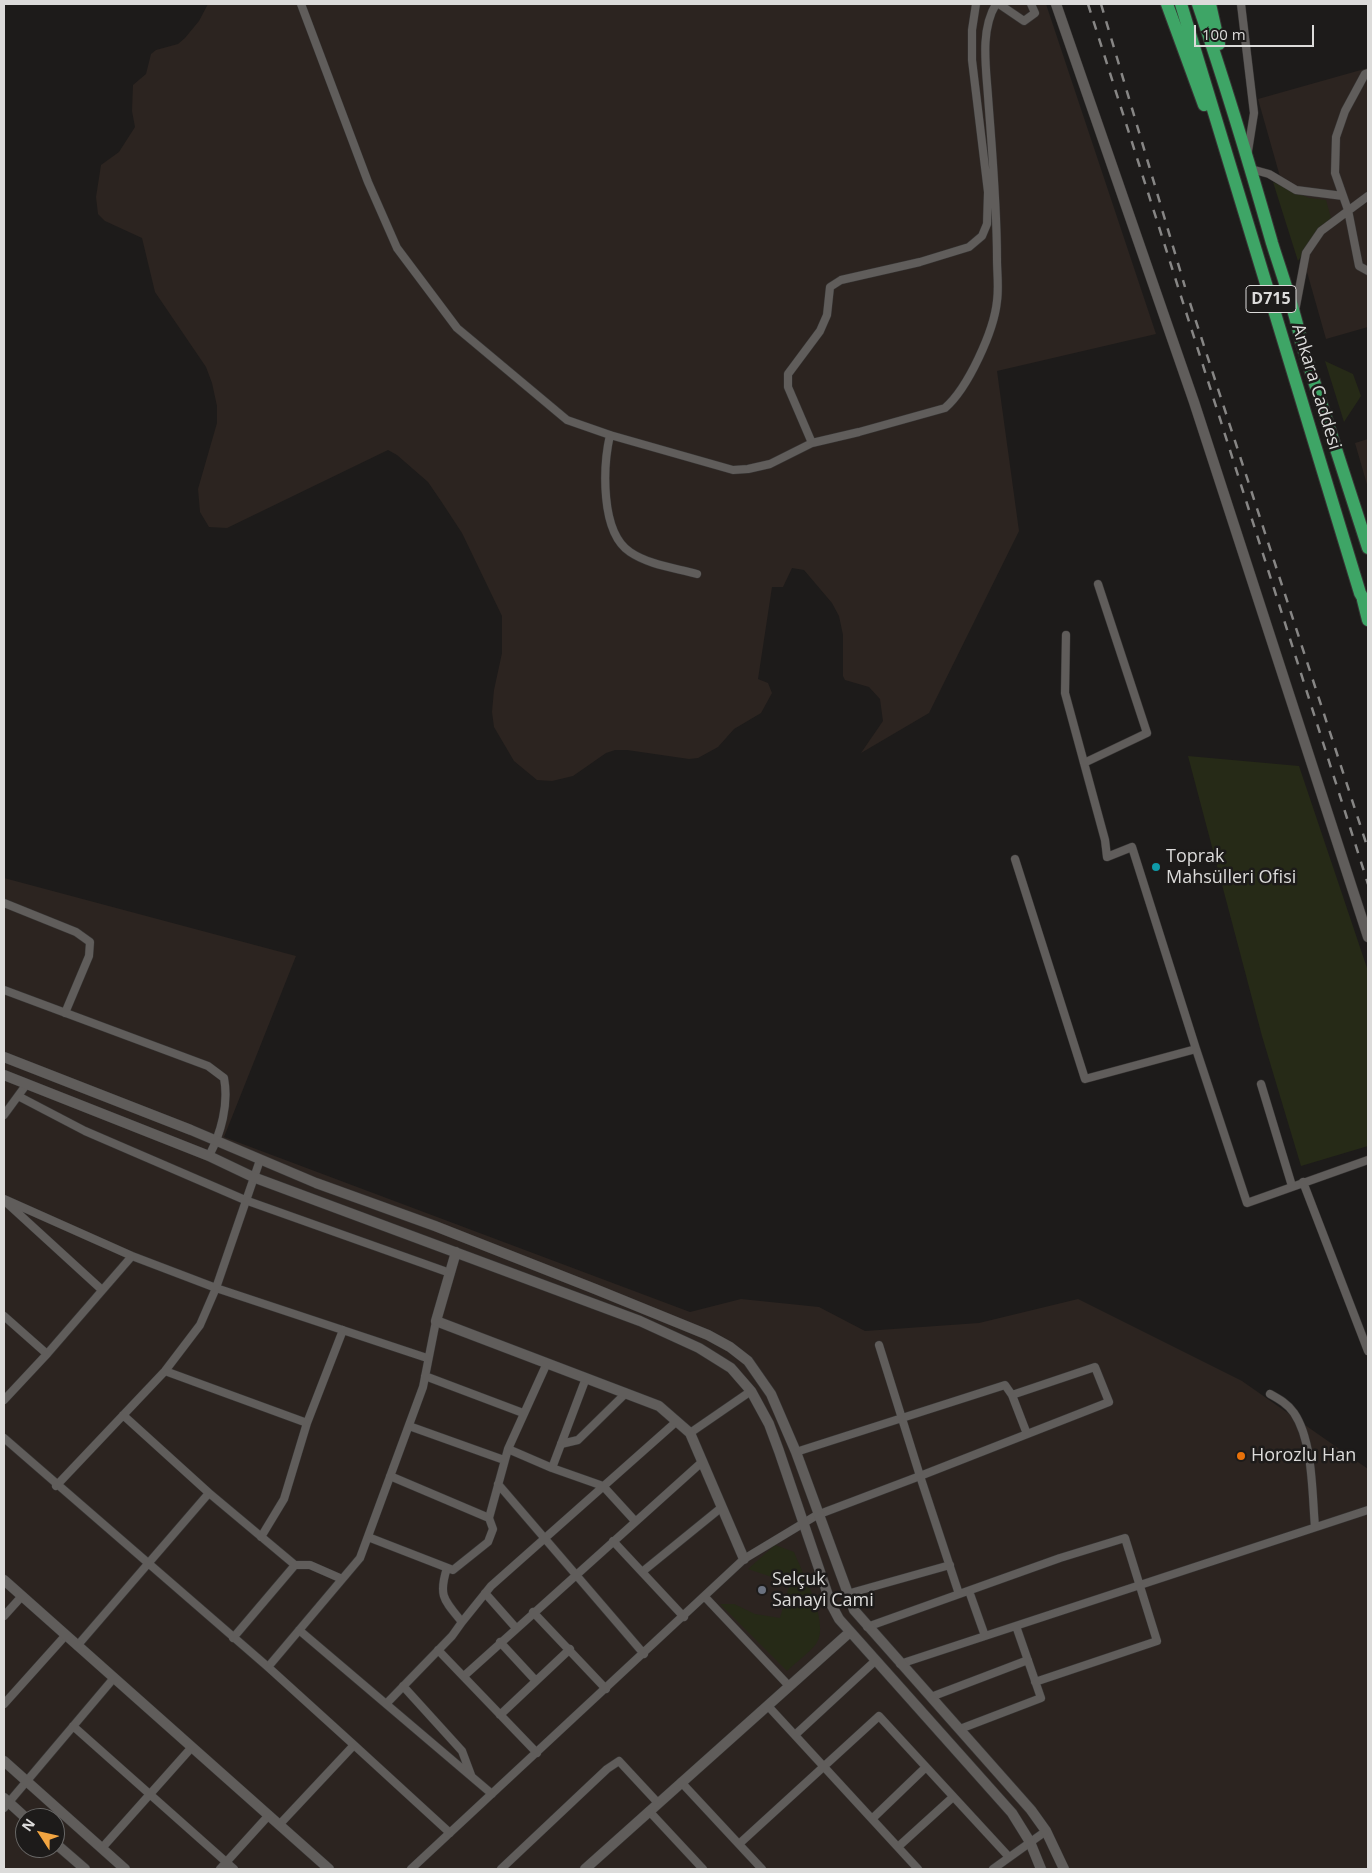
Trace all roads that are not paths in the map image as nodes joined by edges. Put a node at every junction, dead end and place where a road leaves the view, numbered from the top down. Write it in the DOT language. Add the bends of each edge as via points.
graph roads {
  1 [pos="301,4"];
  2 [pos="976,4"];
  3 [pos="997,4"];
  4 [pos="1031,4"];
  5 [pos="1056,4"];
  6 [pos="1167,4"];
  7 [pos="1181,4"];
  8 [pos="1198,4"];
  9 [pos="1210,4"];
  10 [pos="1241,4"];
  11 [pos="1368,73"];
  12 [pos="1238,122"];
  13 [pos="1249,164"];
  14 [pos="1239,194"];
  15 [pos="1344,196"];
  16 [pos="1368,196"];
  17 [pos="1348,210"];
  18 [pos="1368,271"];
  19 [pos="1295,313"];
  20 [pos="610,435"];
  21 [pos="812,442"];
  22 [pos="1368,548"];
  23 [pos="697,574"];
  24 [pos="1098,584"];
  25 [pos="1360,593"];
  26 [pos="1368,606"];
  27 [pos="1368,620"];
  28 [pos="1066,635"];
  29 [pos="1084,763"];
  30 [pos="1015,859"];
  31 [pos="4,903"];
  32 [pos="1368,937"];
  33 [pos="4,990"];
  34 [pos="65,1013"];
  35 [pos="1196,1049"];
  36 [pos="4,1057"];
  37 [pos="4,1075"];
  38 [pos="1261,1084"];
  39 [pos="26,1085"];
  40 [pos="18,1096"];
  41 [pos="4,1115"];
  42 [pos="216,1142"];
  43 [pos="209,1156"];
  44 [pos="260,1160"];
  45 [pos="1368,1160"];
  46 [pos="253,1176"];
  47 [pos="1303,1182"];
  48 [pos="1292,1186"];
  49 [pos="4,1200"];
  50 [pos="245,1200"];
  51 [pos="456,1252"];
  52 [pos="132,1256"];
  53 [pos="450,1273"];
  54 [pos="216,1288"];
  55 [pos="102,1290"];
  56 [pos="4,1316"];
  57 [pos="436,1321"];
  58 [pos="343,1330"];
  59 [pos="879,1345"];
  60 [pos="1368,1351"];
  61 [pos="47,1354"];
  62 [pos="427,1358"];
  63 [pos="546,1363"];
  64 [pos="165,1371"];
  65 [pos="425,1376"];
  66 [pos="586,1378"];
  67 [pos="751,1391"];
  68 [pos="626,1393"];
  69 [pos="1270,1394"];
  70 [pos="1012,1395"];
  71 [pos="4,1401"];
  72 [pos="523,1413"];
  73 [pos="123,1415"];
  74 [pos="901,1418"];
  75 [pos="677,1421"];
  76 [pos="308,1423"];
  77 [pos="408,1426"];
  78 [pos="690,1432"];
  79 [pos="1027,1434"];
  80 [pos="4,1438"];
  81 [pos="561,1444"];
  82 [pos="508,1448"];
  83 [pos="796,1452"];
  84 [pos="504,1460"];
  85 [pos="702,1462"];
  86 [pos="552,1468"];
  87 [pos="390,1476"];
  88 [pos="920,1476"];
  89 [pos="498,1484"];
  90 [pos="56,1486"];
  91 [pos="603,1486"];
  92 [pos="210,1493"];
  93 [pos="722,1507"];
  94 [pos="1368,1510"];
  95 [pos="817,1515"];
  96 [pos="490,1518"];
  97 [pos="635,1521"];
  98 [pos="802,1522"];
  99 [pos="1315,1527"];
  100 [pos="261,1537"];
  101 [pos="368,1537"];
  102 [pos="545,1538"];
  103 [pos="612,1541"];
  104 [pos="744,1560"];
  105 [pos="148,1565"];
  106 [pos="295,1565"];
  107 [pos="950,1565"];
  108 [pos="447,1568"];
  109 [pos="642,1572"];
  110 [pos="575,1574"];
  111 [pos="342,1579"];
  112 [pos="4,1580"];
  113 [pos="1138,1586"];
  114 [pos="968,1591"];
  115 [pos="485,1594"];
  116 [pos="847,1594"];
  117 [pos="959,1594"];
  118 [pos="22,1596"];
  119 [pos="705,1597"];
  120 [pos="532,1612"];
  121 [pos="4,1616"];
  122 [pos="684,1617"];
  123 [pos="462,1622"];
  124 [pos="1016,1626"];
  125 [pos="867,1627"];
  126 [pos="516,1628"];
  127 [pos="299,1630"];
  128 [pos="850,1632"];
  129 [pos="65,1636"];
  130 [pos="985,1636"];
  131 [pos="233,1638"];
  132 [pos="500,1642"];
  133 [pos="77,1646"];
  134 [pos="570,1649"];
  135 [pos="438,1650"];
  136 [pos="644,1654"];
  137 [pos="1028,1660"];
  138 [pos="875,1661"];
  139 [pos="900,1664"];
  140 [pos="268,1667"];
  141 [pos="464,1676"];
  142 [pos="112,1679"];
  143 [pos="536,1681"];
  144 [pos="1035,1682"];
  145 [pos="403,1686"];
  146 [pos="789,1686"];
  147 [pos="606,1688"];
  148 [pos="931,1697"];
  149 [pos="4,1704"];
  150 [pos="386,1704"];
  151 [pos="768,1706"];
  152 [pos="500,1714"];
  153 [pos="73,1726"];
  154 [pos="960,1729"];
  155 [pos="795,1735"];
  156 [pos="354,1745"];
  157 [pos="192,1747"];
  158 [pos="537,1753"];
  159 [pos="4,1761"];
  160 [pos="824,1766"];
  161 [pos="926,1767"];
  162 [pos="472,1777"];
  163 [pos="27,1781"];
  164 [pos="681,1782"];
  165 [pos="492,1794"];
  166 [pos="150,1795"];
  167 [pos="953,1797"];
  168 [pos="5,1803"];
  169 [pos="658,1803"];
  170 [pos="649,1811"];
  171 [pos="269,1815"];
  172 [pos="872,1818"];
  173 [pos="279,1825"];
  174 [pos="1046,1831"];
  175 [pos="450,1833"];
  176 [pos="1030,1842"];
  177 [pos="739,1844"];
  178 [pos="900,1846"];
  179 [pos="102,1848"];
  180 [pos="65,1852"];
  181 [pos="1009,1857"];
  182 [pos="226,1862"];
  183 [pos="85,1869"];
  184 [pos="125,1869"];
  185 [pos="220,1869"];
  186 [pos="234,1869"];
  187 [pos="329,1869"];
  188 [pos="411,1869"];
  189 [pos="501,1869"];
  190 [pos="585,1869"];
  191 [pos="703,1869"];
  192 [pos="762,1869"];
  193 [pos="918,1869"];
  194 [pos="993,1869"];
  195 [pos="1041,1869"];
  196 [pos="1064,1869"];
  1 -- 20 [label="street" via="368,182 397,248 457,328 568,420"];
  2 -- 21 [label="street" via="972,60 988,192 987,224 982,236 969,248 841,280 830,287 827,315 820,331 788,374 788,387"];
  3 -- 4 [label="street" via="1024,21 1035,13"];
  3 -- 21 [label="street" via="991,11 985,47 997,217 997,300 992,323 967,382 945,408"];
  5 -- 32 [label="street" via="1194,402"];
  6 -- 14 [label="highway"];
  7 -- 14 [label="highway, Ankara Caddesi / D715"];
  8 -- 12 [label="highway, Ankara Caddesi / D715"];
  9 -- 12 [label="highway"];
  10 -- 13 [label="street" via="1254,114"];
  11 -- 15 [label="street" via="1345,111 1336,137 1335,173"];
  12 -- 13 [label="highway, Ankara Caddesi / D715"];
  13 -- 15 [label="street" via="1296,190"];
  13 -- 19 [label="highway, Ankara Caddesi / D715"];
  14 -- 25 [label="highway, Ankara Caddesi / D715"];
  15 -- 17 [label="street"];
  16 -- 17 [label="street"];
  17 -- 18 [label="street" via="1359,266"];
  17 -- 19 [label="street" via="1321,231 1306,253"];
  19 -- 22 [label="highway, Ankara Caddesi / D715" via="1301,341"];
  20 -- 21 [label="street" via="733,470 770,464"];
  20 -- 23 [label="street" via="606,454 607,496 610,521 620,543 630,552 651,561"];
  24 -- 29 [label="street" via="1147,733"];
  25 -- 26 [label="highway, Ankara Caddesi / D715"];
  25 -- 27 [label="highway"];
  28 -- 29 [label="street" via="1065,693"];
  29 -- 35 [label="street" via="1107,857 1132,847"];
  30 -- 35 [label="street" via="1085,1080"];
  31 -- 34 [label="street" via="76,932 90,942 89,956"];
  33 -- 34 [label="street"];
  34 -- 42 [label="street" via="208,1066 224,1078 227,1095"];
  35 -- 48 [label="street" via="1246,1203"];
  36 -- 42 [label="street"];
  37 -- 39 [label="street"];
  38 -- 48 [label="street"];
  39 -- 40 [label="street"];
  39 -- 43 [label="street"];
  40 -- 41 [label="street"];
  40 -- 50 [label="street" via="85,1131"];
  42 -- 43 [label="street"];
  42 -- 44 [label="street"];
  43 -- 46 [label="street"];
  44 -- 46 [label="street"];
  44 -- 83 [label="street" via="435,1226 715,1339 748,1361 771,1394"];
  45 -- 47 [label="street"];
  46 -- 50 [label="street"];
  46 -- 51 [label="street"];
  47 -- 48 [label="street"];
  47 -- 60 [label="street"];
  49 -- 52 [label="street"];
  49 -- 55 [label="street"];
  50 -- 53 [label="street"];
  50 -- 54 [label="street"];
  51 -- 53 [label="street"];
  51 -- 67 [label="street" via="640,1322 699,1348 732,1368"];
  52 -- 54 [label="street"];
  52 -- 55 [label="street"];
  53 -- 57 [label="street"];
  54 -- 58 [label="street"];
  54 -- 64 [label="street" via="200,1325"];
  55 -- 61 [label="street"];
  56 -- 61 [label="street"];
  57 -- 62 [label="street"];
  57 -- 63 [label="street"];
  58 -- 62 [label="street"];
  58 -- 76 [label="street"];
  59 -- 74 [label="street"];
  61 -- 71 [label="street"];
  62 -- 65 [label="street"];
  63 -- 66 [label="street"];
  63 -- 72 [label="street"];
  64 -- 73 [label="street"];
  64 -- 76 [label="street"];
  65 -- 72 [label="street"];
  65 -- 77 [label="street"];
  66 -- 68 [label="street"];
  66 -- 81 [label="street"];
  67 -- 78 [label="street"];
  67 -- 98 [label="street" via="772,1433"];
  68 -- 75 [label="street" via="659,1406"];
  68 -- 81 [label="street" via="578,1440"];
  69 -- 99 [label="street" via="1294,1412 1306,1435"];
  70 -- 74 [label="street" via="1005,1385"];
  70 -- 79 [label="street"];
  70 -- 79 [label="street" via="1095,1367 1109,1402"];
  72 -- 82 [label="street"];
  73 -- 90 [label="street"];
  73 -- 92 [label="street"];
  74 -- 83 [label="street"];
  74 -- 88 [label="street"];
  75 -- 78 [label="street"];
  75 -- 91 [label="street"];
  76 -- 100 [label="street" via="284,1499"];
  77 -- 84 [label="street"];
  77 -- 87 [label="street"];
  78 -- 85 [label="street"];
  79 -- 88 [label="street"];
  80 -- 90 [label="street"];
  81 -- 86 [label="street"];
  82 -- 84 [label="street"];
  82 -- 86 [label="street"];
  83 -- 95 [label="street"];
  84 -- 89 [label="street"];
  85 -- 93 [label="street"];
  85 -- 97 [label="street"];
  86 -- 91 [label="street"];
  87 -- 96 [label="street"];
  87 -- 101 [label="street"];
  88 -- 95 [label="street"];
  88 -- 107 [label="street"];
  89 -- 96 [label="street"];
  89 -- 102 [label="street"];
  90 -- 105 [label="street"];
  91 -- 97 [label="street"];
  91 -- 102 [label="street"];
  92 -- 100 [label="street"];
  92 -- 105 [label="street"];
  93 -- 104 [label="street"];
  93 -- 109 [label="street"];
  94 -- 99 [label="street"];
  95 -- 98 [label="street"];
  95 -- 116 [label="street"];
  96 -- 108 [label="street" via="493,1528 488,1542 454,1570"];
  97 -- 103 [label="street"];
  98 -- 104 [label="street"];
  98 -- 128 [label="street" via="831,1604"];
  99 -- 113 [label="street"];
  100 -- 106 [label="street"];
  101 -- 108 [label="street"];
  101 -- 111 [label="street" via="360,1558"];
  102 -- 110 [label="street"];
  102 -- 115 [label="street"];
  103 -- 109 [label="street"];
  103 -- 110 [label="street"];
  104 -- 119 [label="street"];
  105 -- 131 [label="street"];
  105 -- 133 [label="street"];
  106 -- 111 [label="street" via="310,1565"];
  106 -- 131 [label="street"];
  107 -- 116 [label="street"];
  107 -- 117 [label="street"];
  108 -- 123 [label="street" via="441,1588 444,1600"];
  109 -- 122 [label="street"];
  110 -- 120 [label="street"];
  110 -- 136 [label="street"];
  111 -- 127 [label="street"];
  112 -- 118 [label="street"];
  113 -- 114 [label="street" via="1125,1538"];
  113 -- 124 [label="street"];
  113 -- 144 [label="street" via="1157,1640"];
  114 -- 117 [label="street"];
  114 -- 130 [label="street"];
  115 -- 123 [label="street"];
  115 -- 126 [label="street"];
  116 -- 125 [label="street"];
  117 -- 125 [label="street"];
  118 -- 121 [label="street"];
  118 -- 129 [label="street"];
  119 -- 122 [label="street"];
  119 -- 146 [label="street"];
  120 -- 126 [label="street"];
  120 -- 134 [label="street"];
  122 -- 136 [label="street"];
  123 -- 135 [label="street"];
  124 -- 130 [label="street"];
  124 -- 137 [label="street"];
  125 -- 139 [label="street"];
  126 -- 132 [label="street"];
  127 -- 140 [label="street"];
  127 -- 150 [label="street"];
  128 -- 138 [label="street"];
  128 -- 146 [label="street"];
  129 -- 133 [label="street"];
  129 -- 149 [label="street"];
  130 -- 139 [label="street"];
  131 -- 140 [label="street"];
  132 -- 141 [label="street"];
  132 -- 143 [label="street"];
  133 -- 142 [label="street"];
  134 -- 143 [label="street"];
  134 -- 147 [label="street"];
  135 -- 141 [label="street"];
  135 -- 145 [label="street"];
  136 -- 147 [label="street"];
  137 -- 144 [label="street"];
  137 -- 148 [label="street"];
  138 -- 155 [label="street"];
  138 -- 176 [label="street" via="1012,1813"];
  139 -- 148 [label="street"];
  140 -- 156 [label="street"];
  141 -- 152 [label="street"];
  142 -- 153 [label="street"];
  142 -- 157 [label="street"];
  143 -- 152 [label="street"];
  144 -- 154 [label="street" via="1041,1698"];
  145 -- 150 [label="street"];
  145 -- 162 [label="street" via="462,1751"];
  146 -- 151 [label="street"];
  147 -- 158 [label="street"];
  148 -- 154 [label="street"];
  150 -- 162 [label="street"];
  151 -- 155 [label="street"];
  151 -- 164 [label="street"];
  152 -- 158 [label="street"];
  153 -- 163 [label="street"];
  153 -- 166 [label="street"];
  154 -- 174 [label="street"];
  155 -- 160 [label="street"];
  156 -- 173 [label="street"];
  156 -- 175 [label="street"];
  157 -- 166 [label="street"];
  157 -- 171 [label="street"];
  158 -- 165 [label="street"];
  159 -- 163 [label="street"];
  160 -- 161 [label="street" via="879,1716"];
  160 -- 172 [label="street"];
  160 -- 177 [label="street"];
  161 -- 167 [label="street"];
  161 -- 172 [label="street"];
  162 -- 165 [label="street"];
  163 -- 168 [label="street"];
  163 -- 179 [label="street"];
  164 -- 169 [label="street"];
  164 -- 177 [label="street"];
  165 -- 175 [label="street"];
  166 -- 179 [label="street"];
  166 -- 182 [label="street"];
  167 -- 178 [label="street"];
  167 -- 181 [label="street"];
  169 -- 170 [label="street"];
  169 -- 189 [label="street" via="618,1761"];
  170 -- 190 [label="street"];
  170 -- 191 [label="street"];
  171 -- 173 [label="street"];
  171 -- 182 [label="street"];
  172 -- 178 [label="street"];
  173 -- 187 [label="street"];
  174 -- 176 [label="street"];
  174 -- 196 [label="street"];
  175 -- 188 [label="street"];
  176 -- 181 [label="street"];
  176 -- 195 [label="street"];
  177 -- 192 [label="street"];
  178 -- 193 [label="street"];
  179 -- 184 [label="street"];
  180 -- 183 [label="street"];
  181 -- 194 [label="street"];
  182 -- 185 [label="street"];
  182 -- 186 [label="street"];
}
